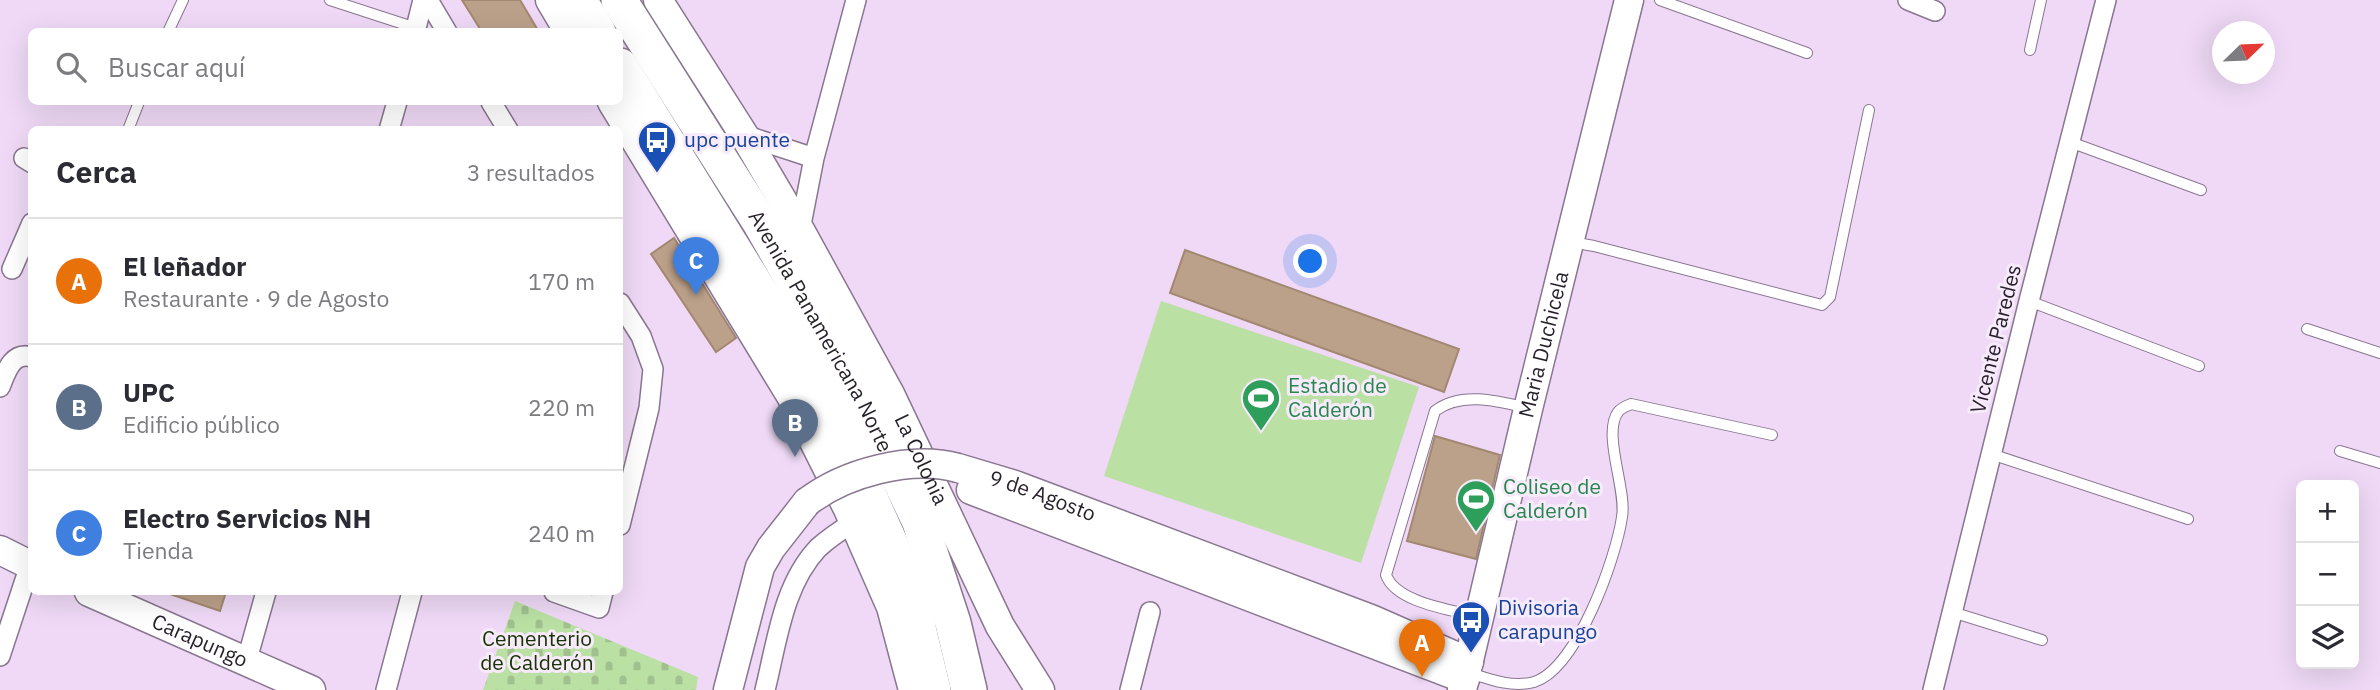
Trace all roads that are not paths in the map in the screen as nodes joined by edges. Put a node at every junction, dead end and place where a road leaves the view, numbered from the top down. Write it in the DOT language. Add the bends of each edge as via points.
graph roads {
  1 [pos="183,0"];
  2 [pos="330,0"];
  3 [pos="425,0"];
  4 [pos="550,0"];
  5 [pos="579,0"];
  6 [pos="619,0"];
  7 [pos="658,0"];
  8 [pos="856,0"];
  9 [pos="1629,0"];
  10 [pos="1660,0"];
  11 [pos="1908,0"];
  12 [pos="2041,0"];
  13 [pos="2106,0"];
  14 [pos="1936,10"];
  15 [pos="170,28"];
  16 [pos="409,28"];
  17 [pos="416,28"];
  18 [pos="444,28"];
  19 [pos="567,28"];
  20 [pos="596,28"];
  21 [pos="2030,50"];
  22 [pos="1807,53"];
  23 [pos="623,71"];
  24 [pos="138,105"];
  25 [pos="396,105"];
  26 [pos="493,105"];
  27 [pos="614,105"];
  28 [pos="1869,110"];
  29 [pos="130,126"];
  30 [pos="391,126"];
  31 [pos="506,126"];
  32 [pos="744,135"];
  33 [pos="2070,142"];
  34 [pos="814,158"];
  35 [pos="2202,190"];
  36 [pos="800,230"];
  37 [pos="28,232"];
  38 [pos="1570,242"];
  39 [pos="12,270"];
  40 [pos="2029,301"];
  41 [pos="623,308"];
  42 [pos="2307,329"];
  43 [pos="2380,353"];
  44 [pos="28,356"];
  45 [pos="2199,366"];
  46 [pos="0,387"];
  47 [pos="1528,409"];
  48 [pos="1772,435"];
  49 [pos="2340,451"];
  50 [pos="1990,454"];
  51 [pos="2380,463"];
  52 [pos="810,512"];
  53 [pos="623,514"];
  54 [pos="2188,519"];
  55 [pos="853,522"];
  56 [pos="0,550"];
  57 [pos="28,564"];
  58 [pos="28,573"];
  59 [pos="96,595"];
  60 [pos="265,595"];
  61 [pos="411,595"];
  62 [pos="562,595"];
  63 [pos="602,595"];
  64 [pos="1150,612"];
  65 [pos="1952,612"];
  66 [pos="1480,617"];
  67 [pos="2042,640"];
  68 [pos="1,648"];
  69 [pos="246,663"];
  70 [pos="1465,676"];
  71 [pos="300,688"];
  72 [pos="386,690"];
  73 [pos="728,690"];
  74 [pos="744,690"];
  75 [pos="765,690"];
  76 [pos="913,690"];
  77 [pos="933,690"];
  78 [pos="968,690"];
  79 [pos="1040,690"];
  80 [pos="1130,690"];
  81 [pos="1933,690"];
  1 -- 15 [label="lane"];
  2 -- 16 [label="lane"];
  3 -- 17 [label="street"];
  3 -- 18 [label="street"];
  4 -- 19 [label="main road"];
  5 -- 20 [label="highway"];
  6 -- 78 [label="highway, Avenida Panamericana Norte" via="761,224 864,404 919,522 953,623"];
  7 -- 32 [label="main road, Avenida Panamericana Norte"];
  8 -- 34 [label="street"];
  9 -- 38 [label="main road, Maria Duchicela"];
  10 -- 22 [label="lane"];
  11 -- 14 [label="street"];
  12 -- 21 [label="lane"];
  13 -- 33 [label="street, Vicente Paredes"];
  23 -- 77 [label="highway, Avenida Panamericana Norte" via="836,422 891,545 914,611"];
  24 -- 29 [label="lane"];
  25 -- 30 [label="street"];
  26 -- 31 [label="street"];
  27 -- 55 [label="main road" via="790,396"];
  28 -- 38 [label="lane" via="1830,297 1822,305"];
  32 -- 34 [label="street"];
  32 -- 36 [label="main road, Avenida Panamericana Norte"];
  33 -- 35 [label="lane"];
  33 -- 40 [label="street, Vicente Paredes"];
  34 -- 36 [label="street"];
  36 -- 79 [label="main road, La Colonia" via="890,394 1000,626"];
  37 -- 39 [label="street"];
  38 -- 47 [label="main road, Maria Duchicela"];
  40 -- 45 [label="lane"];
  40 -- 50 [label="street, Vicente Paredes"];
  41 -- 53 [label="street" via="641,335 653,369 649,408"];
  42 -- 43 [label="lane"];
  44 -- 46 [label="street" via="16,358"];
  47 -- 66 [label="main road, Maria Duchicela"];
  47 -- 66 [label="lane" via="1480,399 1447,402 1435,411 1386,575 1393,588 1420,602"];
  48 -- 70 [label="lane" via="1631,404 1619,410 1612,443 1623,515 1608,571 1587,620 1569,651 1536,681 1508,685"];
  49 -- 51 [label="lane"];
  50 -- 54 [label="lane"];
  50 -- 65 [label="street, Vicente Paredes"];
  52 -- 70 [label="main road, 9 de Agosto" via="886,485 958,477"];
  52 -- 73 [label="main road, 9 de Agosto" via="783,531 760,567"];
  52 -- 74 [label="main road, 9 de Agosto" via="774,574"];
  55 -- 75 [label="street" via="818,549 796,579"];
  55 -- 76 [label="main road" via="891,607"];
  56 -- 57 [label="main road"];
  58 -- 68 [label="street"];
  59 -- 69 [label="main road, Carapungo"];
  60 -- 69 [label="street"];
  61 -- 72 [label="street"];
  62 -- 63 [label="street" via="598,608"];
  64 -- 80 [label="street"];
  65 -- 67 [label="lane"];
  65 -- 81 [label="street, Vicente Paredes"];
  66 -- 70 [label="main road, Maria Duchicela"];
  69 -- 71 [label="main road, Carapungo"];
}
